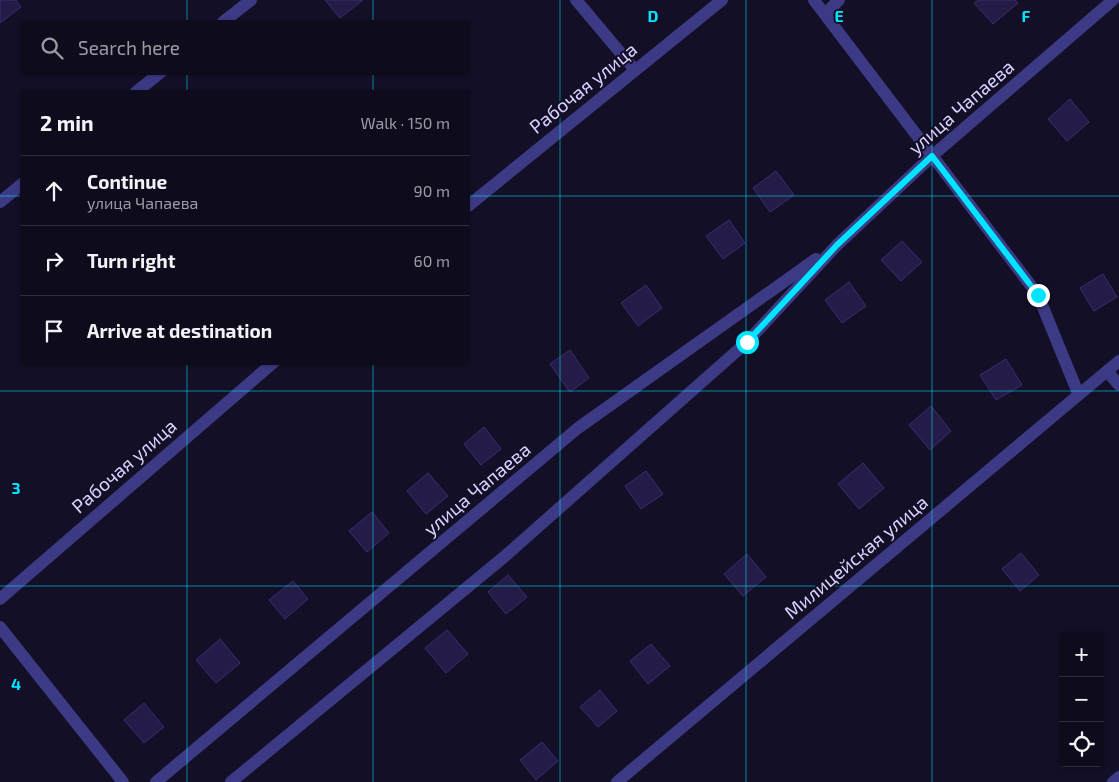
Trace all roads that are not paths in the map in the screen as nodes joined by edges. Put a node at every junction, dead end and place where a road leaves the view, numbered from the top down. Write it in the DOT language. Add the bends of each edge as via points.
graph roads {
  1 [pos="251,0"];
  2 [pos="576,0"];
  3 [pos="722,0"];
  4 [pos="814,0"];
  5 [pos="839,0"];
  6 [pos="1113,0"];
  7 [pos="825,14"];
  8 [pos="226,20"];
  9 [pos="636,70"];
  10 [pos="157,75"];
  11 [pos="138,90"];
  12 [pos="932,156"];
  13 [pos="20,186"];
  14 [pos="0,202"];
  15 [pos="470,204"];
  16 [pos="837,245"];
  17 [pos="1119,361"];
  18 [pos="271,365"];
  19 [pos="1107,370"];
  20 [pos="1119,385"];
  21 [pos="1078,393"];
  22 [pos="0,600"];
  23 [pos="0,627"];
  24 [pos="1119,777"];
  25 [pos="123,782"];
  26 [pos="156,782"];
  27 [pos="231,782"];
  28 [pos="617,782"];
  29 [pos="1113,782"];
  1 -- 8 [label="street"];
  2 -- 9 [label="street"];
  3 -- 9 [label="street, Рабочая улица"];
  4 -- 7 [label="street"];
  5 -- 7 [label="street"];
  6 -- 12 [label="street, улица Чапаева"];
  7 -- 12 [label="street"];
  9 -- 15 [label="street, Рабочая улица"];
  10 -- 11 [label="street"];
  12 -- 16 [label="street, улица Чапаева"];
  12 -- 21 [label="street" via="1038,295"];
  13 -- 14 [label="street"];
  16 -- 26 [label="street, улица Чапаева" via="578,428"];
  16 -- 27 [label="street, улица Чапаева" via="732,355 504,557"];
  17 -- 19 [label="street, Милицейская улица"];
  18 -- 22 [label="street, Рабочая улица"];
  19 -- 20 [label="street"];
  19 -- 21 [label="street, Милицейская улица"];
  21 -- 28 [label="street, Милицейская улица"];
  23 -- 25 [label="street"];
  24 -- 29 [label="street"];
}
